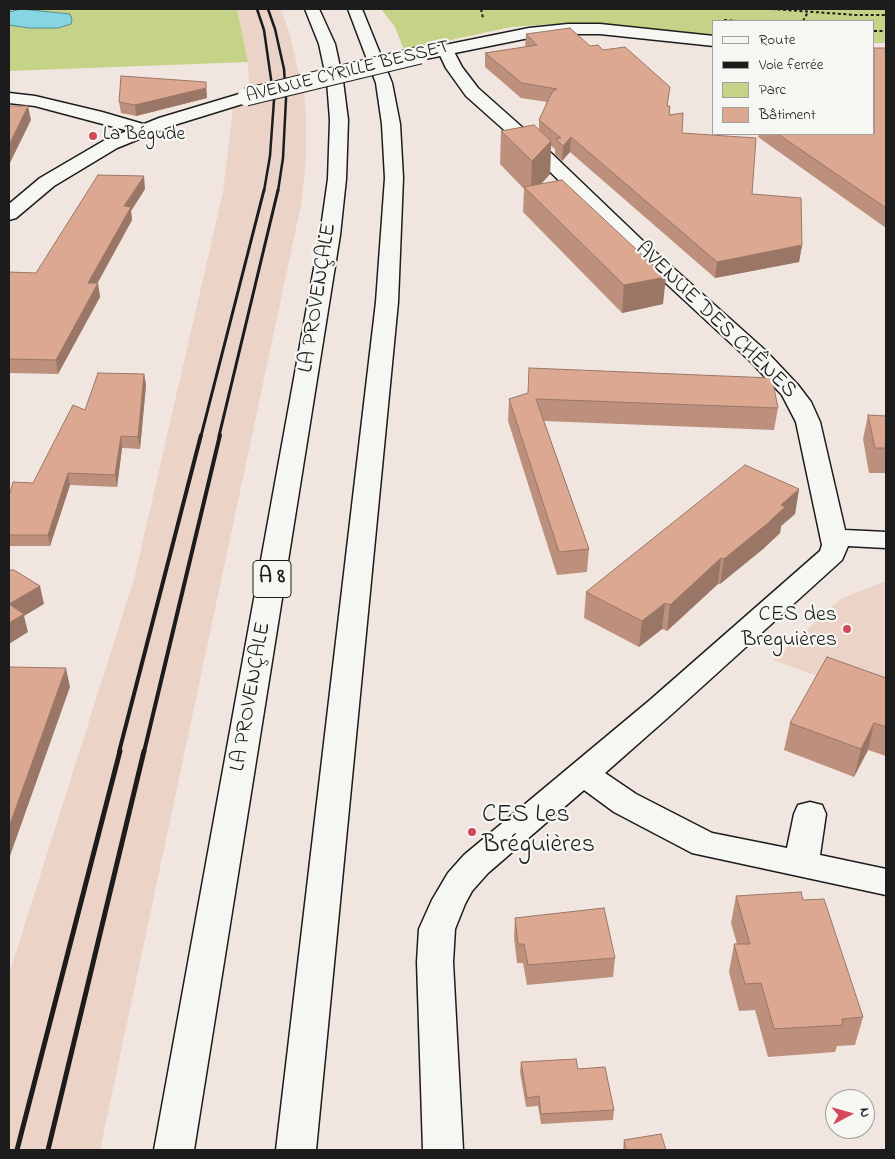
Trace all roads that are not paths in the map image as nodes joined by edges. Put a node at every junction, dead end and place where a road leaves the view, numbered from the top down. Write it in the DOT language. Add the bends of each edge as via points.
graph roads {
  1 [pos="312,9"];
  2 [pos="355,9"];
  3 [pos="712,41"];
  4 [pos="445,49"];
  5 [pos="9,98"];
  6 [pos="144,130"];
  7 [pos="9,214"];
  8 [pos="834,537"];
  9 [pos="886,540"];
  10 [pos="582,773"];
  11 [pos="810,814"];
  12 [pos="806,866"];
  13 [pos="886,882"];
  14 [pos="174,1150"];
  15 [pos="296,1150"];
  16 [pos="443,1150"];
  1 -- 14 [label="main road, LA PROVENÇALE / A 8" via="327,44 335,81 339,120 337,179"];
  2 -- 15 [label="main road" via="384,84 391,124 394,178 387,302"];
  3 -- 4 [label="main road, AVENUE CYRILLE BESSET" via="574,29 530,33"];
  4 -- 6 [label="main road, AVENUE CYRILLE BESSET, bridge" via="246,97"];
  4 -- 8 [label="main road, AVENUE DES CHÊNES" via="472,92 758,356 790,390 808,422"];
  5 -- 6 [label="main road" via="43,103"];
  6 -- 7 [label="main road, AVENUE CYRILLE BESSET" via="77,163"];
  8 -- 9 [label="main road"];
  8 -- 10 [label="main road" via="832,554"];
  10 -- 12 [label="main road" via="625,803 704,844"];
  10 -- 16 [label="main road" via="476,864 460,882 441,917 435,962"];
  11 -- 12 [label="main road"];
  12 -- 13 [label="main road"];
}
